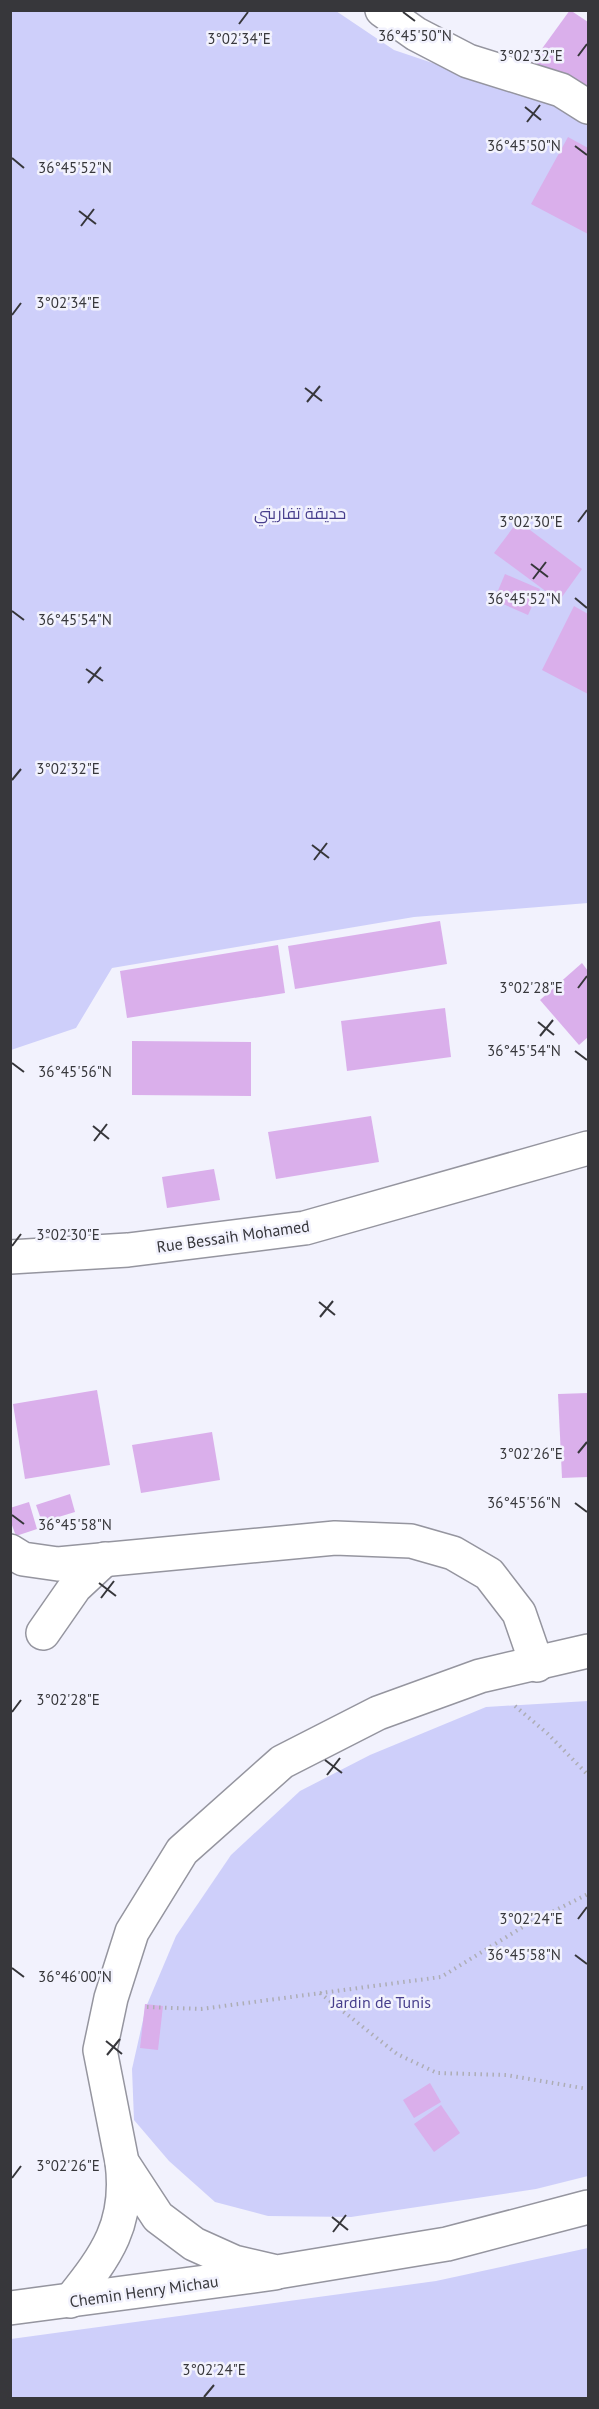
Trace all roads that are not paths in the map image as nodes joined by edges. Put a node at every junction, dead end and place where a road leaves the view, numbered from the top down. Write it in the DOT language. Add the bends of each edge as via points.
graph roads {
  1 [pos="382,10"];
  2 [pos="588,107"];
  3 [pos="588,1148"];
  4 [pos="10,1257"];
  5 [pos="10,1551"];
  6 [pos="105,1559"];
  7 [pos="43,1634"];
  8 [pos="588,1651"];
  9 [pos="537,1665"];
  10 [pos="123,2162"];
  11 [pos="588,2207"];
  12 [pos="277,2272"];
  13 [pos="70,2301"];
  14 [pos="10,2308"];
  1 -- 2 [label="street" via="468,62 561,90"];
  3 -- 4 [label="street, Rue Bessaih Mohamed" via="305,1228 128,1250"];
  5 -- 6 [label="street" via="23,1559 58,1564"];
  6 -- 7 [label="street" via="75,1587"];
  6 -- 9 [label="street" via="335,1538 411,1541 453,1553 489,1574 519,1613"];
  8 -- 9 [label="street"];
  9 -- 10 [label="street" via="480,1676 378,1713 282,1762 182,1851 132,1932 100,2050"];
  10 -- 12 [label="street" via="158,2217 194,2244 234,2262"];
  10 -- 13 [label="street" via="124,2209 117,2231"];
  11 -- 12 [label="street, Chemin Henry Michau" via="447,2244"];
  12 -- 13 [label="street, Chemin Henry Michau"];
  13 -- 14 [label="street, Chemin Henry Michau"];
}
